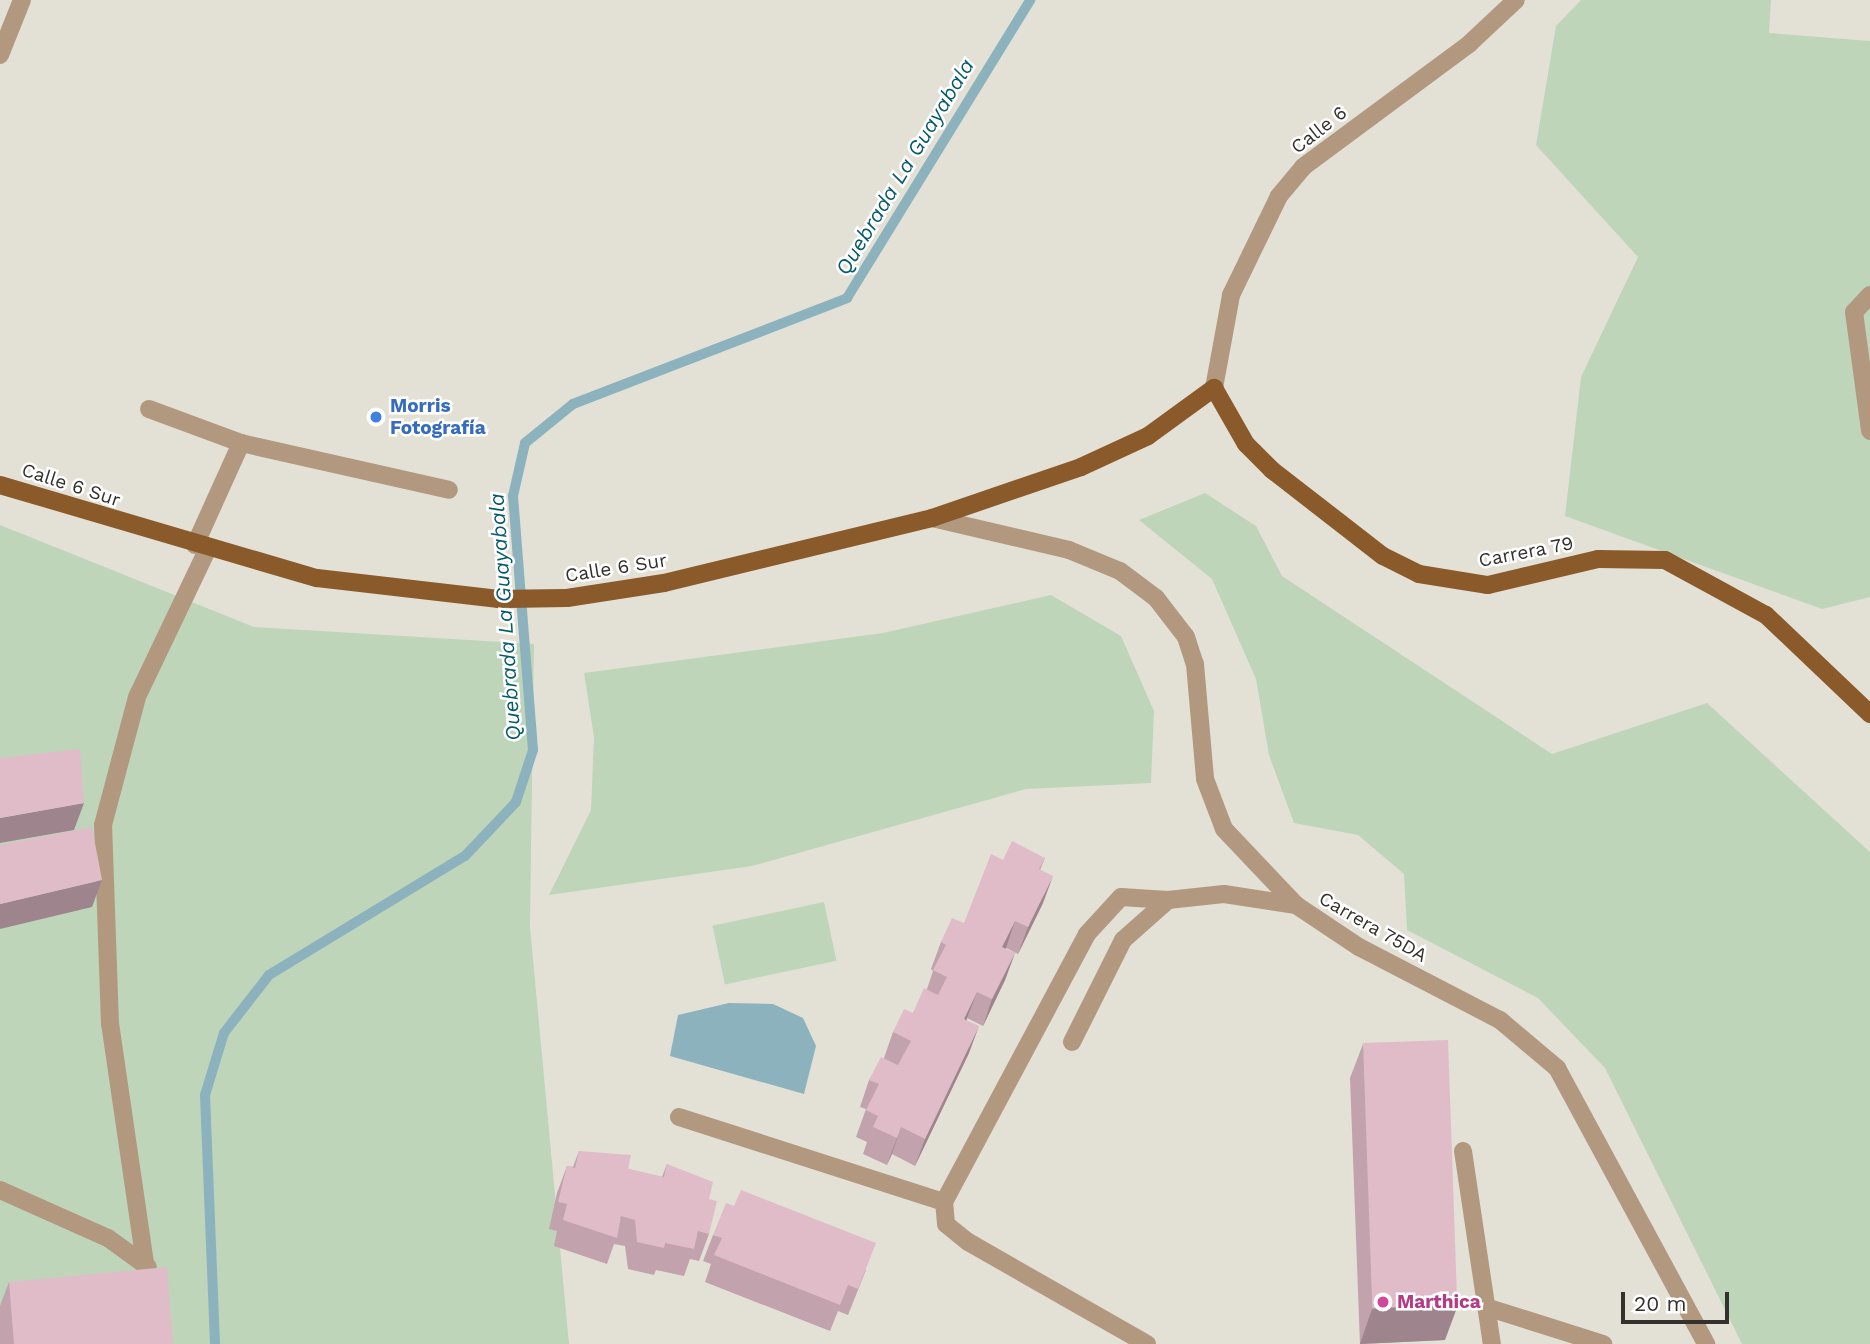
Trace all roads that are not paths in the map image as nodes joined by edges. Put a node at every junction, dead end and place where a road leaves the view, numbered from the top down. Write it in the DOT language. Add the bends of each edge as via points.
graph roads {
  1 [pos="22,0"];
  2 [pos="1516,0"];
  3 [pos="0,55"];
  4 [pos="1870,295"];
  5 [pos="1214,388"];
  6 [pos="149,409"];
  7 [pos="1870,431"];
  8 [pos="241,443"];
  9 [pos="0,485"];
  10 [pos="450,490"];
  11 [pos="932,518"];
  12 [pos="202,547"];
  13 [pos="1870,714"];
  14 [pos="1168,900"];
  15 [pos="1296,905"];
  16 [pos="1072,1042"];
  17 [pos="679,1117"];
  18 [pos="1463,1151"];
  19 [pos="0,1190"];
  20 [pos="944,1202"];
  21 [pos="145,1263"];
  22 [pos="159,1284"];
  23 [pos="1486,1307"];
  24 [pos="1147,1344"];
  25 [pos="1492,1344"];
  26 [pos="1603,1344"];
  27 [pos="1706,1344"];
  1 -- 3 [label="street"];
  2 -- 5 [label="street, Calle 6" via="1469,44 1303,167 1279,196 1231,295"];
  4 -- 7 [label="street" via="1854,312"];
  5 -- 11 [label="main road, Calle 6 Sur" via="1148,436 1045,480"];
  5 -- 13 [label="main road, Carrera 79" via="1246,444 1272,470 1383,556 1419,574 1488,585 1598,559 1665,560 1766,615"];
  6 -- 8 [label="street"];
  8 -- 10 [label="street"];
  8 -- 12 [label="street"];
  9 -- 12 [label="main road, Calle 6 Sur"];
  11 -- 12 [label="main road, Calle 6 Sur" via="620,593 545,598 499,599 317,578"];
  11 -- 15 [label="street, Carrera 75DA" via="1069,550 1121,571 1156,598 1186,637 1195,664 1212,807 1242,853"];
  12 -- 21 [label="street" via="137,697 103,825 110,1024"];
  14 -- 15 [label="street" via="1224,894"];
  14 -- 16 [label="street" via="1123,940"];
  14 -- 20 [label="street" via="1121,897 1087,934"];
  15 -- 27 [label="street, Carrera 75DA" via="1359,947 1500,1020 1557,1068"];
  17 -- 20 [label="street"];
  18 -- 23 [label="street"];
  19 -- 21 [label="street" via="108,1238"];
  20 -- 24 [label="street" via="946,1224 968,1241"];
  21 -- 22 [label="street"];
  23 -- 25 [label="street"];
  23 -- 26 [label="street"];
}
